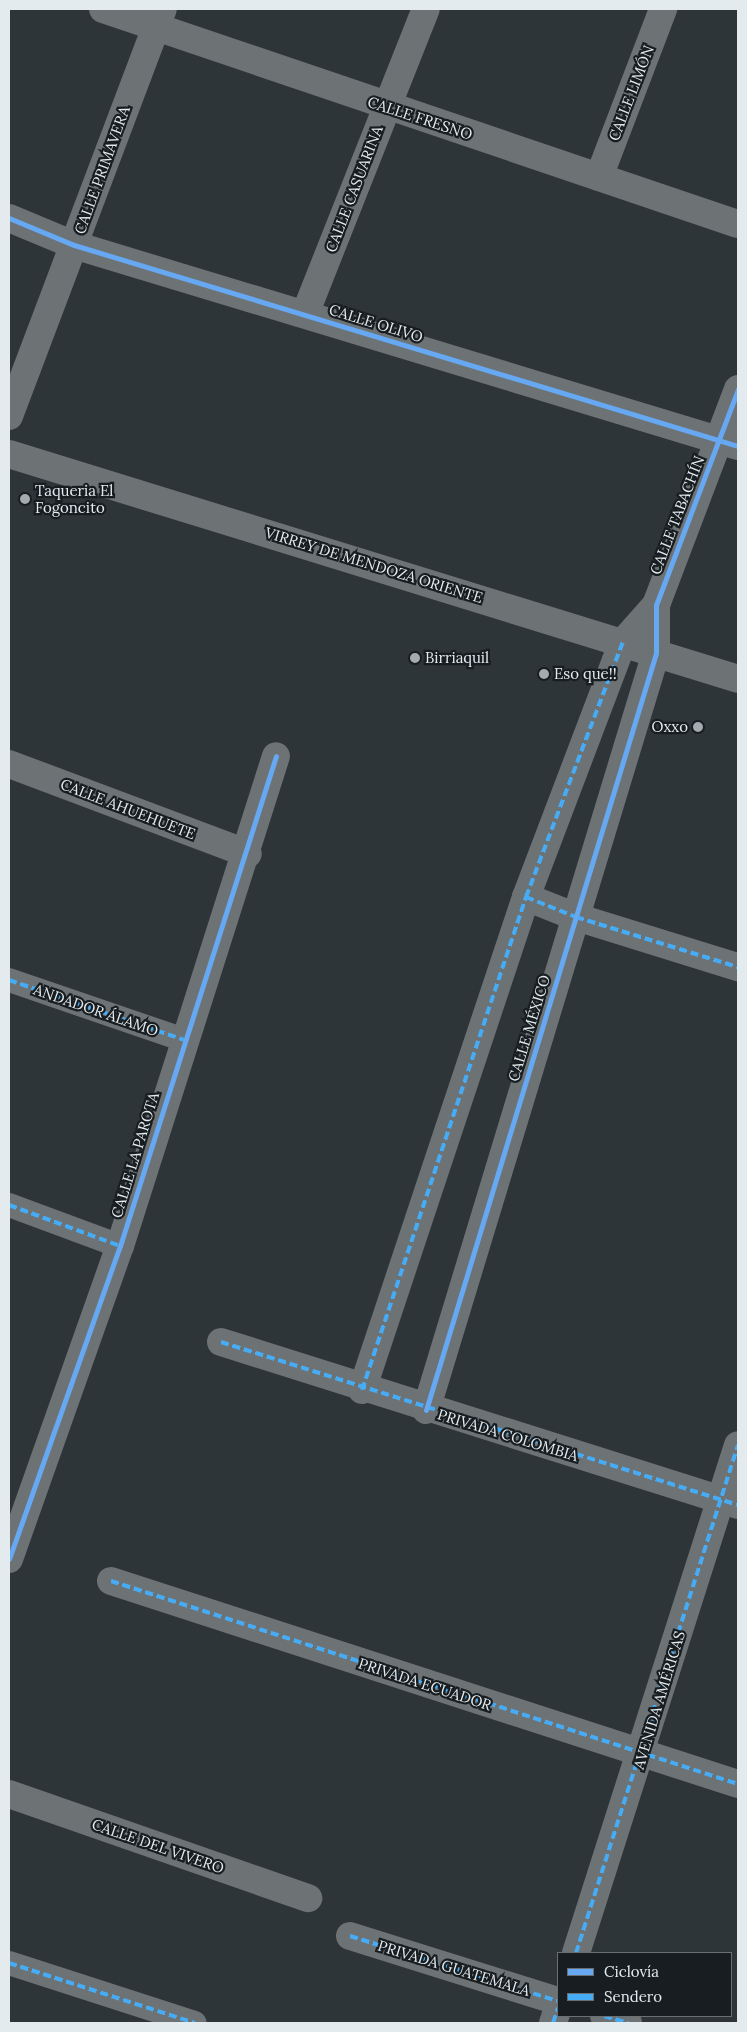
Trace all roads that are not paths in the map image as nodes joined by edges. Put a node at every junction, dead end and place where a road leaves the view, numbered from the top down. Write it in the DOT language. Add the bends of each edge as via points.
graph roads {
  1 [pos="103,9"];
  2 [pos="426,9"];
  3 [pos="663,9"];
  4 [pos="158,19"];
  5 [pos="386,108"];
  6 [pos="599,177"];
  7 [pos="9,218"];
  8 [pos="738,224"];
  9 [pos="74,245"];
  10 [pos="305,314"];
  11 [pos="738,389"];
  12 [pos="9,416"];
  13 [pos="729,443"];
  14 [pos="9,454"];
  15 [pos="656,605"];
  16 [pos="623,642"];
  17 [pos="656,653"];
  18 [pos="738,679"];
  19 [pos="276,756"];
  20 [pos="9,764"];
  21 [pos="248,854"];
  22 [pos="526,897"];
  23 [pos="576,917"];
  24 [pos="738,967"];
  25 [pos="9,980"];
  26 [pos="184,1040"];
  27 [pos="9,1204"];
  28 [pos="120,1246"];
  29 [pos="221,1342"];
  30 [pos="362,1390"];
  31 [pos="426,1410"];
  32 [pos="738,1445"];
  33 [pos="730,1502"];
  34 [pos="9,1559"];
  35 [pos="112,1581"];
  36 [pos="642,1755"];
  37 [pos="738,1784"];
  38 [pos="9,1794"];
  39 [pos="308,1898"];
  40 [pos="350,1936"];
  41 [pos="576,1952"];
  42 [pos="9,1962"];
  43 [pos="557,2001"];
  44 [pos="607,2017"];
  45 [pos="195,2023"];
  46 [pos="628,2023"];
  1 -- 4 [label="street, CALLE FRESNO"];
  2 -- 5 [label="street, CALLE CASUARINA"];
  3 -- 6 [label="street, CALLE LIMÓN"];
  4 -- 5 [label="street, CALLE FRESNO"];
  4 -- 9 [label="street, CALLE PRIMAVERA"];
  5 -- 6 [label="street, CALLE FRESNO"];
  5 -- 10 [label="street, CALLE CASUARINA"];
  6 -- 8 [label="street, CALLE FRESNO"];
  7 -- 9 [label="street, CALLE OLIVO"];
  9 -- 10 [label="street, CALLE OLIVO"];
  9 -- 12 [label="street, CALLE PRIMAVERA"];
  10 -- 13 [label="street, CALLE OLIVO"];
  11 -- 13 [label="street, CALLE TABACHÍN"];
  13 -- 15 [label="street, CALLE TABACHÍN"];
  14 -- 16 [label="street, VIRREY DE MENDOZA ORIENTE"];
  15 -- 16 [label="street, CALLE TABACHÍN"];
  15 -- 17 [label="street, CALLE TABACHÍN"];
  16 -- 17 [label="street, VIRREY DE MENDOZA ORIENTE"];
  16 -- 22 [label="street"];
  17 -- 18 [label="street, VIRREY DE MENDOZA ORIENTE"];
  17 -- 23 [label="street, CALLE MÉXICO"];
  19 -- 21 [label="street, CALLE LA PAROTA"];
  20 -- 21 [label="street, CALLE AHUEHUETE"];
  21 -- 26 [label="street, CALLE LA PAROTA"];
  22 -- 23 [label="street"];
  22 -- 30 [label="street"];
  23 -- 24 [label="street"];
  23 -- 31 [label="street, CALLE MÉXICO"];
  25 -- 26 [label="street, ANDADOR ÁLAMO"];
  26 -- 28 [label="street, CALLE LA PAROTA"];
  27 -- 28 [label="street"];
  28 -- 34 [label="street, CALLE LA PAROTA"];
  29 -- 30 [label="street, PRIVADA COLOMBIA"];
  30 -- 31 [label="street, PRIVADA COLOMBIA"];
  31 -- 33 [label="street, PRIVADA COLOMBIA"];
  32 -- 33 [label="street, AVENIDA AMÉRICAS"];
  33 -- 36 [label="street, AVENIDA AMÉRICAS"];
  35 -- 36 [label="street, PRIVADA ECUADOR"];
  36 -- 37 [label="street, PRIVADA ECUADOR"];
  36 -- 41 [label="street, AVENIDA AMÉRICAS"];
  38 -- 39 [label="street, CALLE DEL VIVERO"];
  40 -- 43 [label="street, PRIVADA GUATEMALA"];
  42 -- 45 [label="street"];
  44 -- 46 [label="street"];
}
